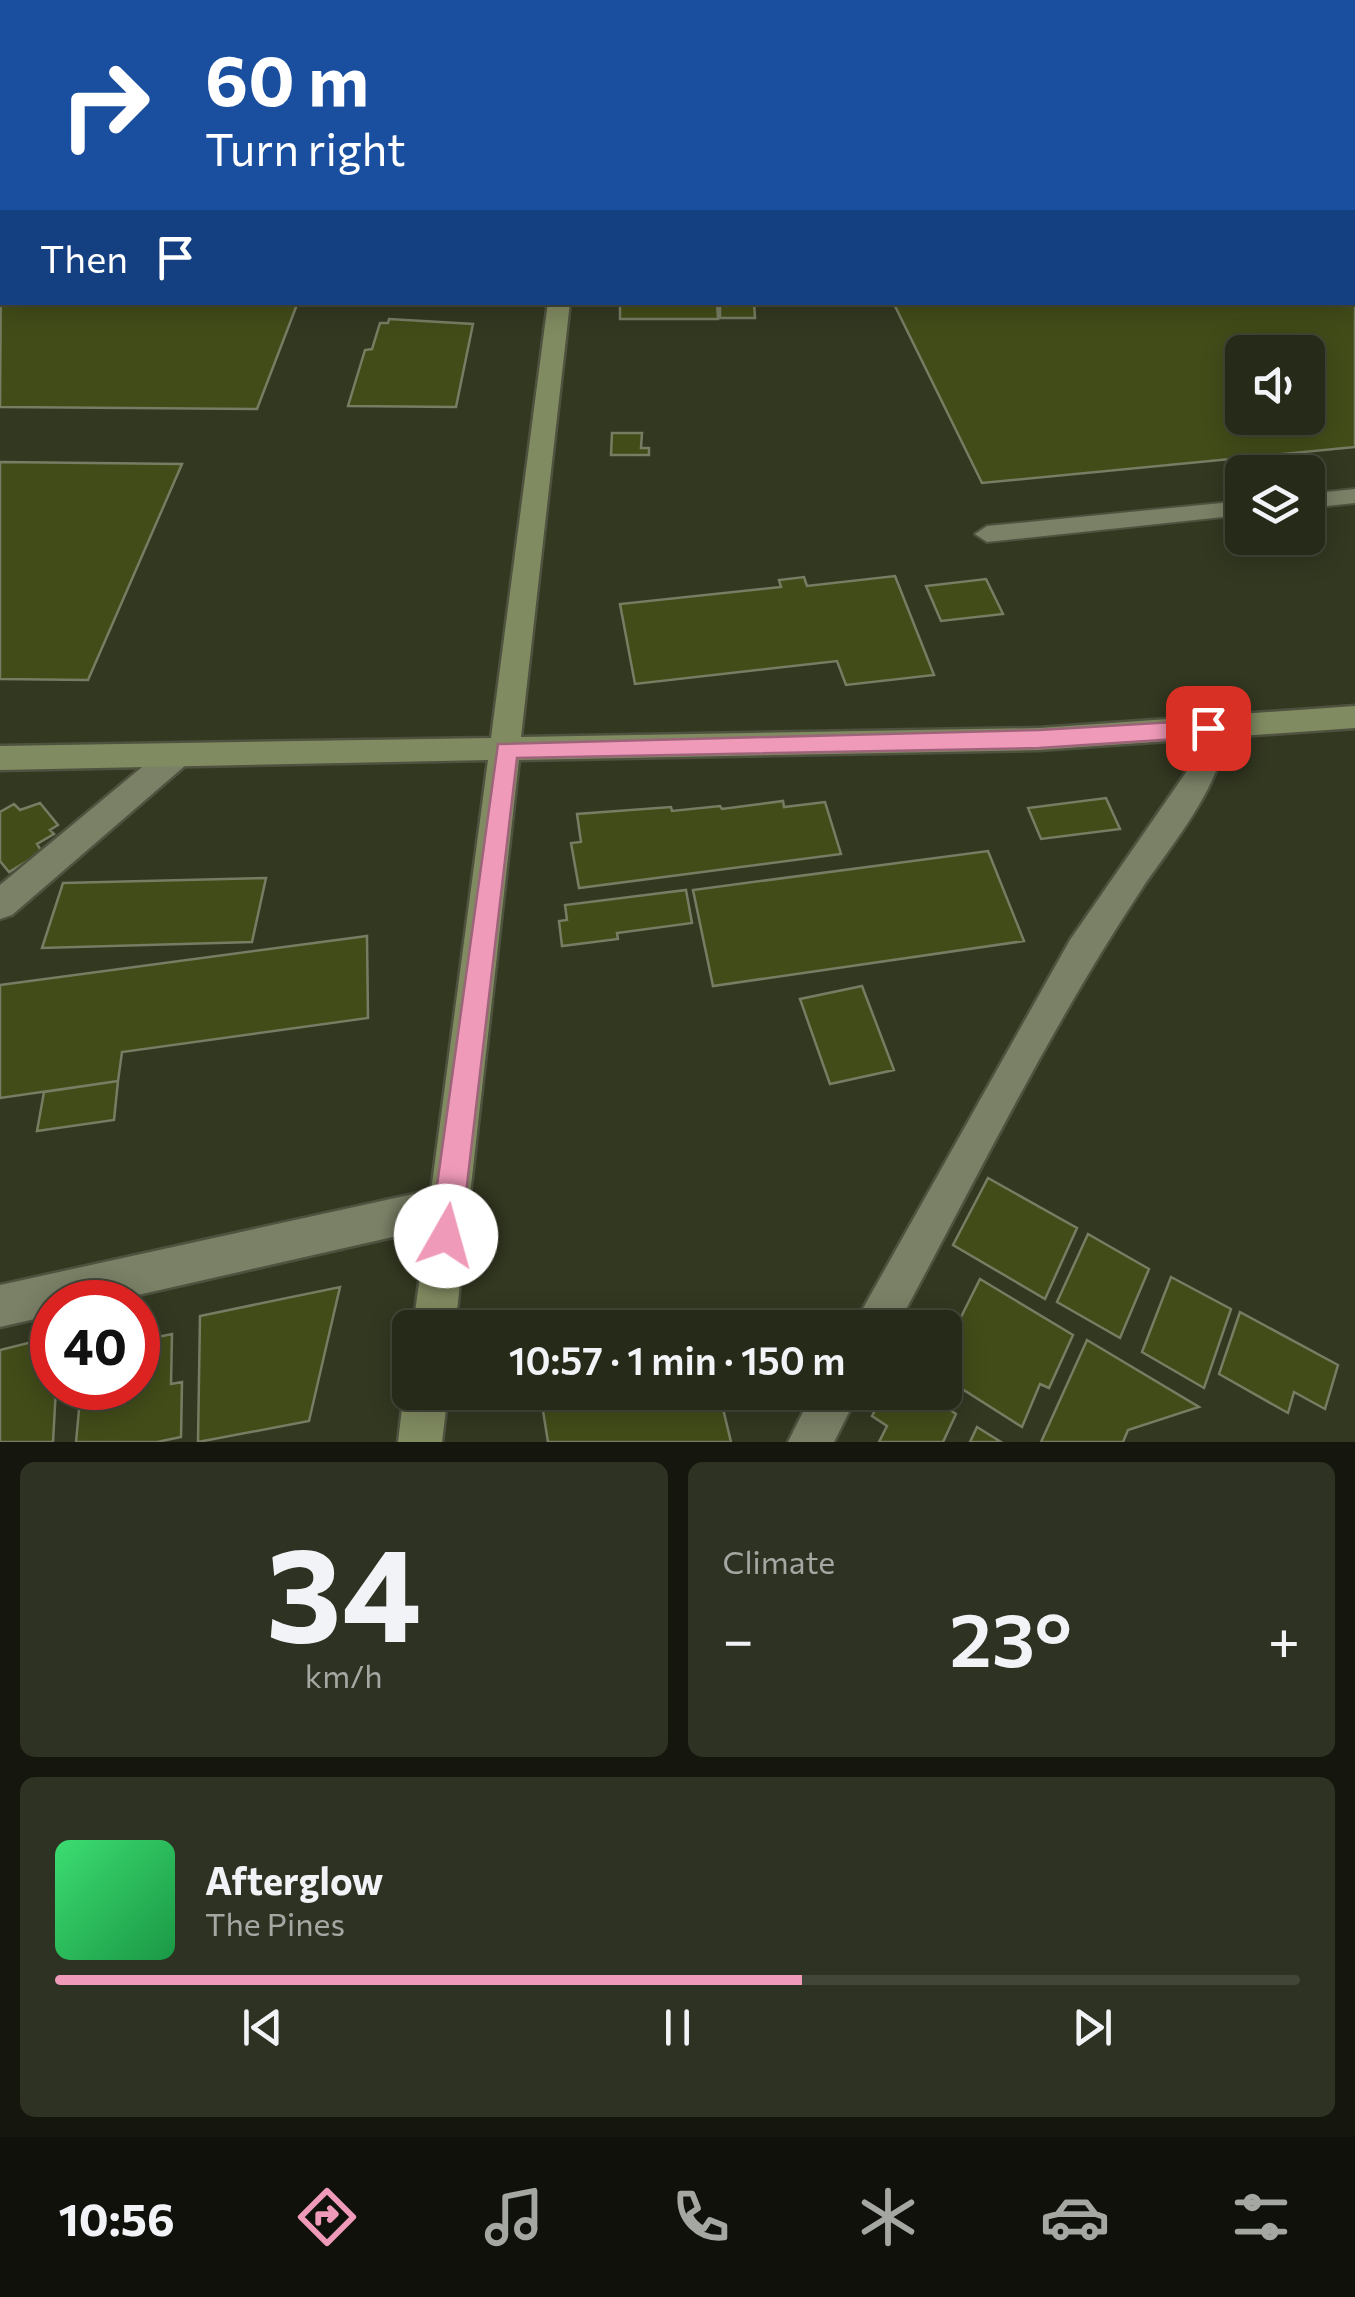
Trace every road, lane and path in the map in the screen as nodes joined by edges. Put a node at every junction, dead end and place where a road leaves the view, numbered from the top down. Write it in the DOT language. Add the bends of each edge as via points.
graph roads {
  1 [pos="559,305"];
  2 [pos="1355,496"];
  3 [pos="1325,499"];
  4 [pos="1225,510"];
  5 [pos="988,534"];
  6 [pos="1355,717"];
  7 [pos="1208,728"];
  8 [pos="506,750"];
  9 [pos="176,756"];
  10 [pos="0,758"];
  11 [pos="0,906"];
  12 [pos="450,1205"];
  13 [pos="0,1306"];
  14 [pos="436,1310"];
  15 [pos="883,1310"];
  16 [pos="424,1410"];
  17 [pos="827,1410"];
  18 [pos="420,1442"];
  19 [pos="810,1442"];
  1 -- 8 [label="street"];
  2 -- 3 [label="lane"];
  4 -- 5 [label="lane"];
  6 -- 7 [label="street"];
  7 -- 8 [label="street" via="1039,739"];
  7 -- 15 [label="street" via="1202,773 1082,950"];
  8 -- 9 [label="street"];
  8 -- 12 [label="street"];
  9 -- 10 [label="street"];
  9 -- 11 [label="street"];
  12 -- 13 [label="street"];
  12 -- 14 [label="street"];
  16 -- 18 [label="street"];
  17 -- 19 [label="street"];
}
